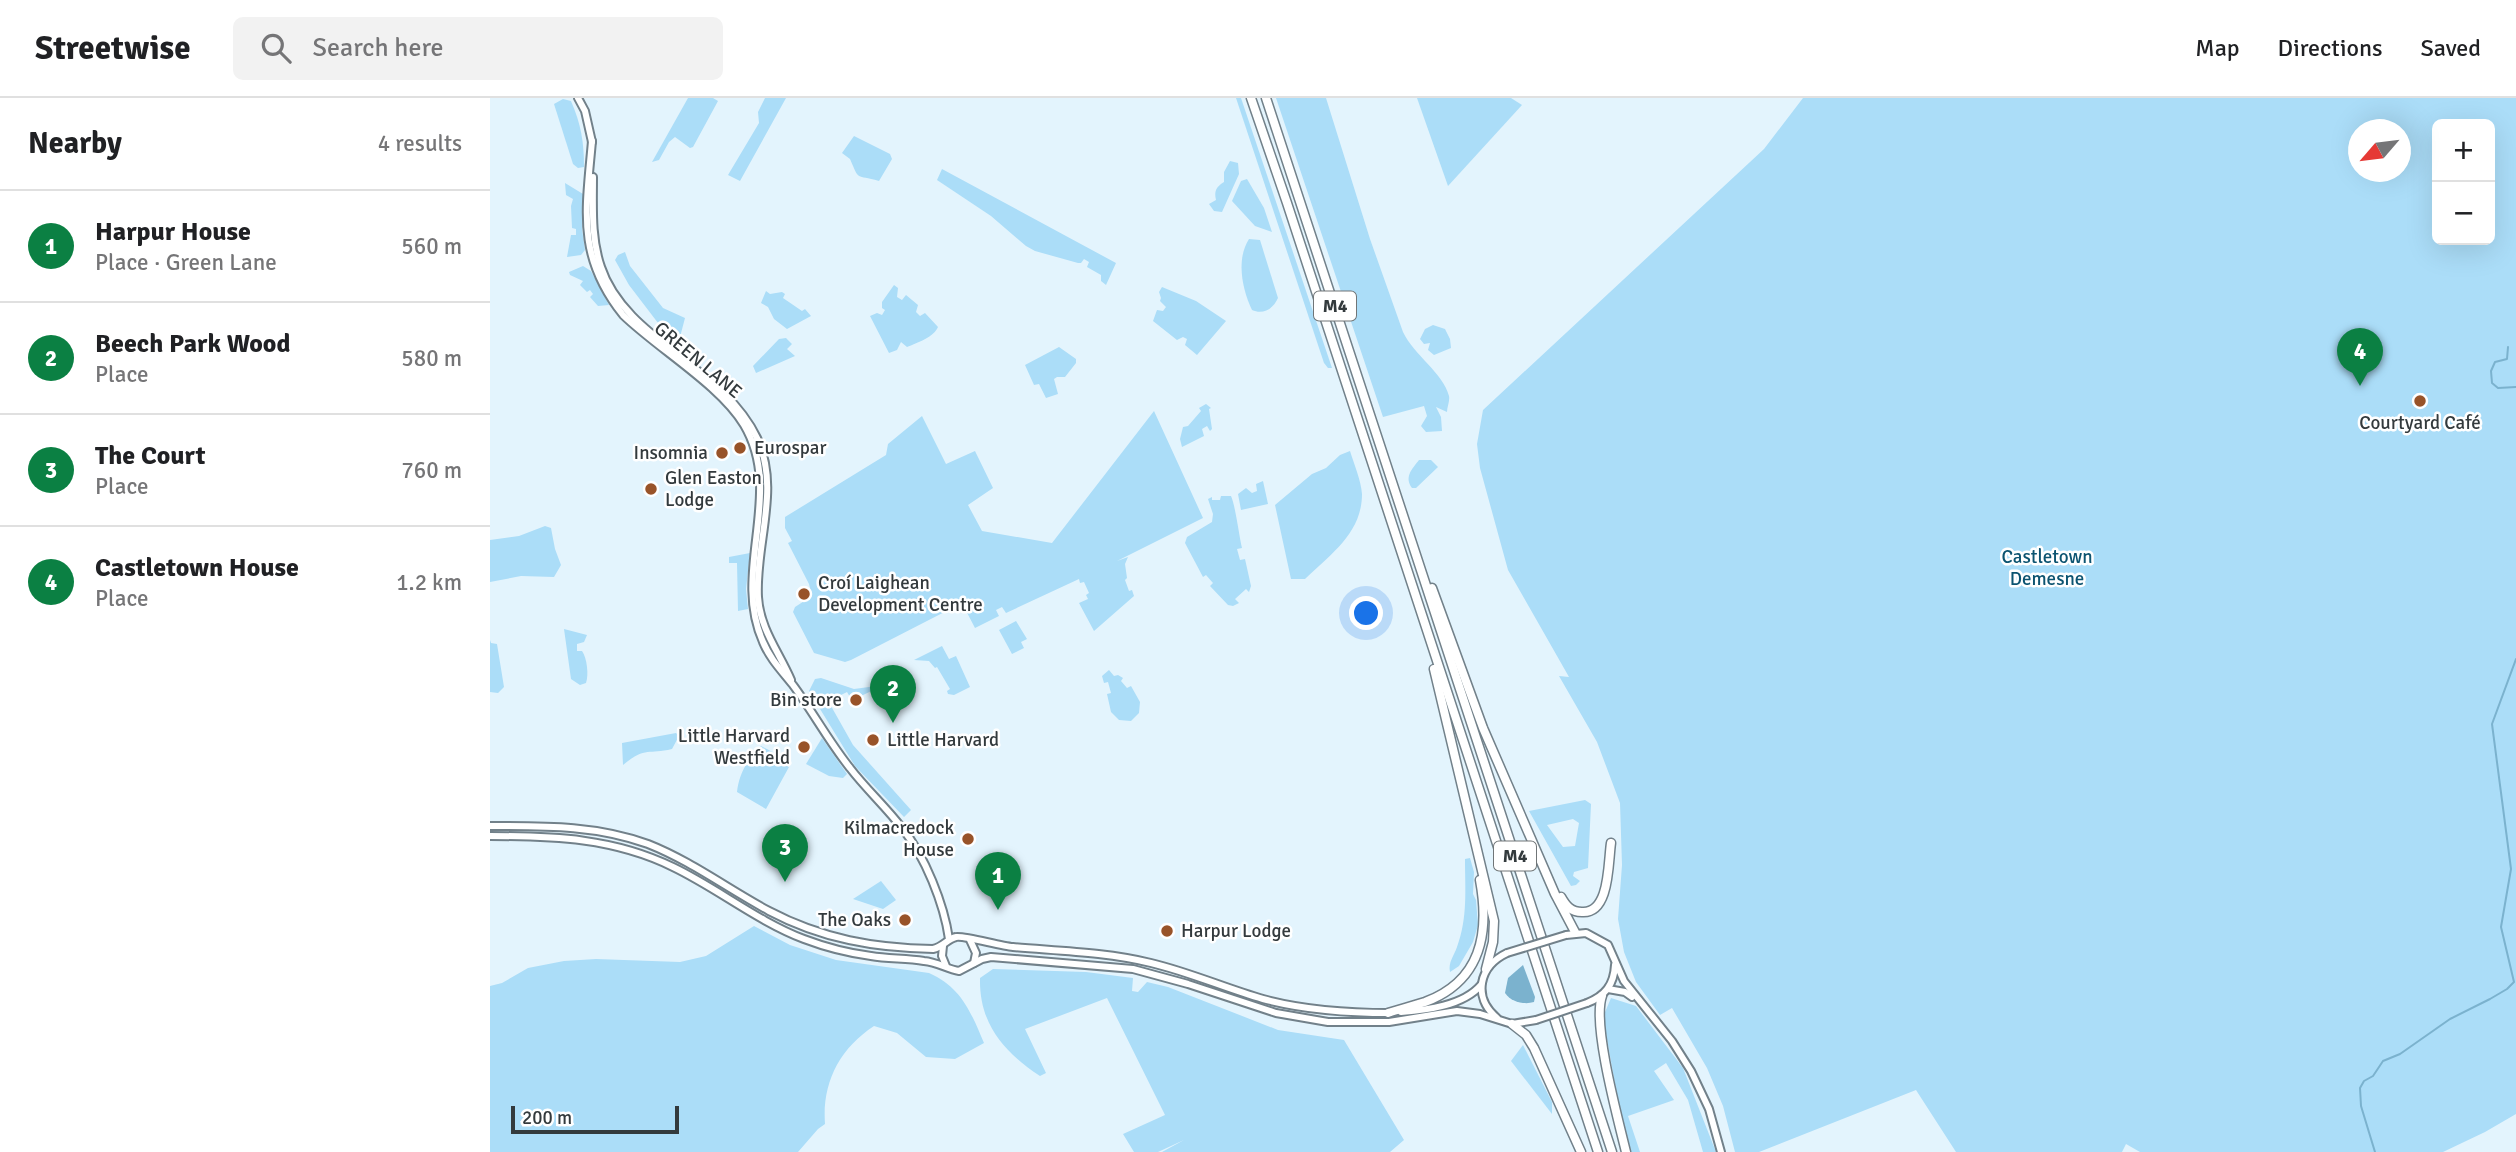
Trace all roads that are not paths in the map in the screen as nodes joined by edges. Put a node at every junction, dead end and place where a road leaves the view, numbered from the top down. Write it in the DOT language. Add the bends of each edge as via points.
graph roads {
  1 [pos="578,98"];
  2 [pos="1251,98"];
  3 [pos="1266,98"];
  4 [pos="592,141"];
  5 [pos="594,257"];
  6 [pos="670,347"];
  7 [pos="682,365"];
  8 [pos="718,391"];
  9 [pos="768,491"];
  10 [pos="1388,512"];
  11 [pos="758,526"];
  12 [pos="1419,560"];
  13 [pos="759,579"];
  14 [pos="754,617"];
  15 [pos="793,685"];
  16 [pos="1471,825"];
  17 [pos="490,826"];
  18 [pos="1528,832"];
  19 [pos="490,836"];
  20 [pos="1611,843"];
  21 [pos="947,920"];
  22 [pos="1570,934"];
  23 [pos="960,936"];
  24 [pos="949,939"];
  25 [pos="970,940"];
  26 [pos="943,946"];
  27 [pos="974,963"];
  28 [pos="1615,963"];
  29 [pos="946,965"];
  30 [pos="1486,969"];
  31 [pos="1481,985"];
  32 [pos="1605,992"];
  33 [pos="1637,1000"];
  34 [pos="1388,1013"];
  35 [pos="1499,1020"];
  36 [pos="1512,1024"];
  37 [pos="1581,1152"];
  38 [pos="1598,1152"];
  39 [pos="1612,1152"];
  40 [pos="1626,1152"];
  41 [pos="1721,1152"];
  1 -- 4 [label="main road, GREEN LANE"];
  2 -- 10 [label="highway, M4"];
  3 -- 12 [label="highway, M4"];
  4 -- 5 [label="main road, GREEN LANE"];
  4 -- 5 [label="main road, GREEN LANE" via="586,215"];
  5 -- 6 [label="main road, GREEN LANE" via="622,305"];
  5 -- 7 [label="main road, GREEN LANE" via="611,300 636,328"];
  6 -- 7 [label="main road"];
  6 -- 8 [label="main road, GREEN LANE"];
  7 -- 8 [label="main road, GREEN LANE"];
  8 -- 9 [label="main road, GREEN LANE" via="736,404 759,442"];
  8 -- 11 [label="main road, GREEN LANE" via="744,419 754,443 762,494"];
  9 -- 11 [label="main road"];
  9 -- 13 [label="main road, GREEN LANE"];
  10 -- 16 [label="highway" via="1438,681"];
  10 -- 38 [label="highway, M4"];
  11 -- 14 [label="main road, GREEN LANE" via="751,588"];
  12 -- 18 [label="highway"];
  12 -- 39 [label="highway, M4"];
  13 -- 14 [label="main road"];
  13 -- 15 [label="main road, GREEN LANE" via="765,630"];
  14 -- 15 [label="main road, GREEN LANE" via="764,644"];
  15 -- 21 [label="main road, GREEN LANE" via="849,768 915,846"];
  16 -- 30 [label="highway" via="1494,921"];
  16 -- 34 [label="highway" via="1483,907 1478,955 1463,979 1443,994"];
  17 -- 26 [label="main road" via="550,825 621,836 669,853 769,911 819,933 879,947"];
  18 -- 20 [label="highway" via="1565,904 1582,912 1595,909 1603,898"];
  18 -- 22 [label="highway"];
  19 -- 29 [label="main road" via="555,836 623,848 673,867 778,927 814,942 871,956"];
  21 -- 23 [label="main road, GREEN LANE"];
  21 -- 24 [label="main road, GREEN LANE"];
  22 -- 28 [label="main road" via="1586,933 1603,941"];
  22 -- 30 [label="main road, bridge" via="1507,953"];
  23 -- 24 [label="main road"];
  23 -- 25 [label="main road"];
  24 -- 26 [label="main road"];
  25 -- 27 [label="main road" via="976,953"];
  25 -- 34 [label="main road" via="1116,955 1179,970 1261,998 1348,1012"];
  26 -- 29 [label="main road"];
  27 -- 29 [label="main road" via="959,971"];
  27 -- 35 [label="main road" via="1000,957 1133,969 1276,1013 1328,1022 1389,1022 1457,1011"];
  28 -- 32 [label="main road"];
  28 -- 33 [label="main road"];
  30 -- 31 [label="main road"];
  31 -- 34 [label="main road" via="1459,1000"];
  31 -- 35 [label="main road" via="1485,1005"];
  32 -- 33 [label="main road" via="1625,992"];
  32 -- 36 [label="main road, bridge" via="1587,1003"];
  32 -- 40 [label="highway" via="1598,1011"];
  33 -- 41 [label="main road" via="1691,1071"];
  35 -- 36 [label="main road"];
  36 -- 37 [label="highway" via="1534,1048"];
}
